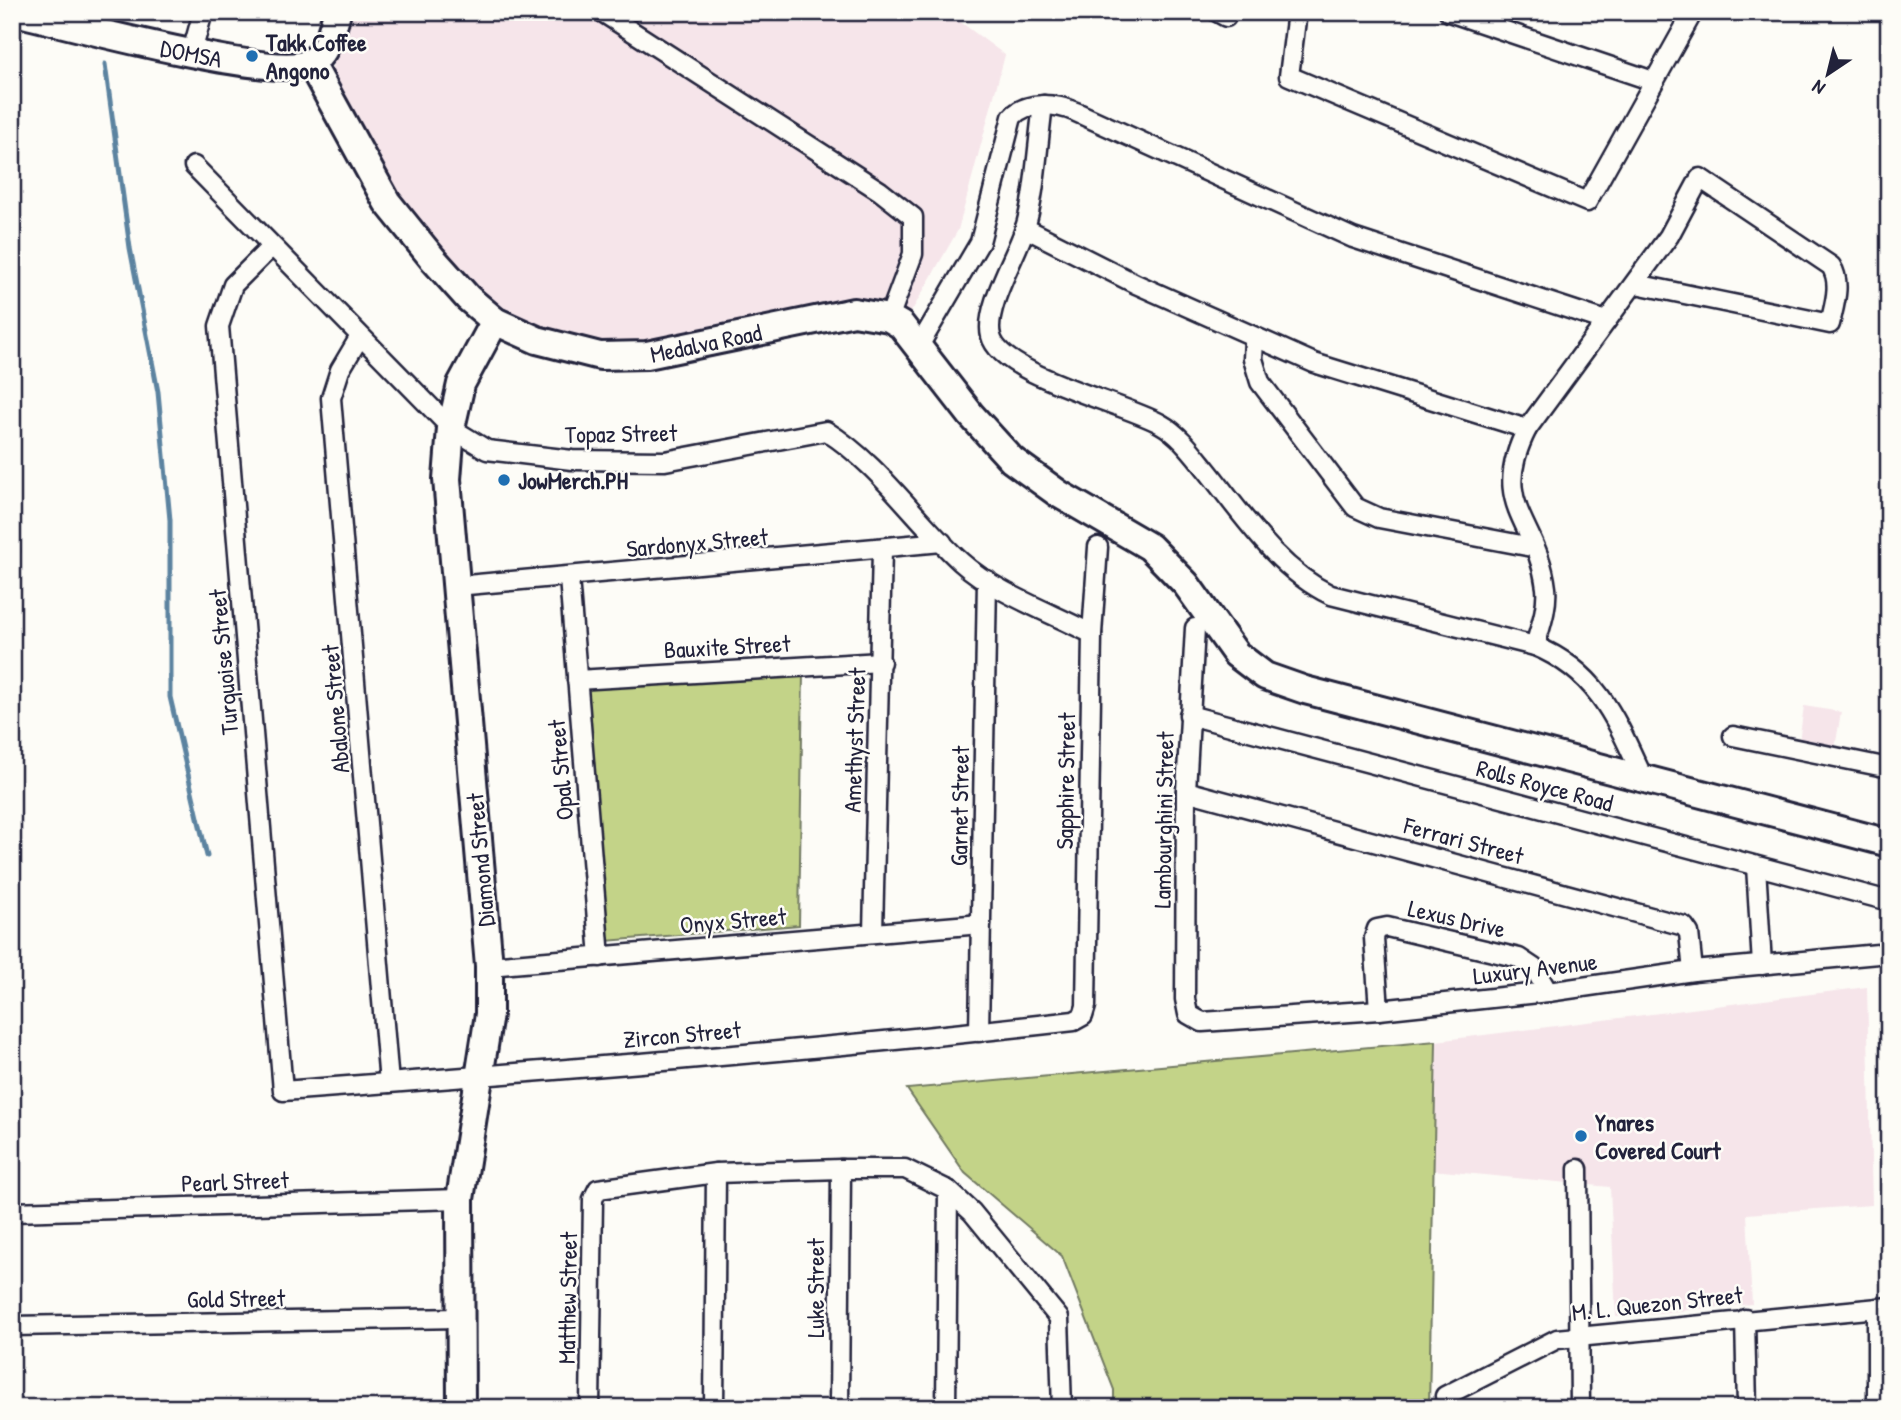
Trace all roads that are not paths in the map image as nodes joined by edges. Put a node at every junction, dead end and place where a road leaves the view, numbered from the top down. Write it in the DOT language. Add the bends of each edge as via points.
graph roads {
  1 [pos="16,12"];
  2 [pos="203,12"];
  3 [pos="337,12"];
  4 [pos="602,12"];
  5 [pos="1297,12"];
  6 [pos="1450,12"];
  7 [pos="1693,12"];
  8 [pos="191,52"];
  9 [pos="310,62"];
  10 [pos="1653,81"];
  11 [pos="1043,105"];
  12 [pos="194,166"];
  13 [pos="1026,228"];
  14 [pos="271,247"];
  15 [pos="1636,284"];
  16 [pos="889,318"];
  17 [pos="495,321"];
  18 [pos="1606,321"];
  19 [pos="359,338"];
  20 [pos="1254,339"];
  21 [pos="919,346"];
  22 [pos="452,429"];
  23 [pos="1527,429"];
  24 [pos="942,542"];
  25 [pos="1098,547"];
  26 [pos="1532,547"];
  27 [pos="882,550"];
  28 [pos="569,578"];
  29 [pos="987,580"];
  30 [pos="456,586"];
  31 [pos="1195,628"];
  32 [pos="1092,634"];
  33 [pos="1535,646"];
  34 [pos="881,662"];
  35 [pos="577,680"];
  36 [pos="1189,715"];
  37 [pos="1733,736"];
  38 [pos="1889,768"];
  39 [pos="1643,778"];
  40 [pos="1186,791"];
  41 [pos="1889,843"];
  42 [pos="1756,866"];
  43 [pos="1889,901"];
  44 [pos="981,924"];
  45 [pos="873,932"];
  46 [pos="1889,953"];
  47 [pos="600,957"];
  48 [pos="1762,965"];
  49 [pos="489,966"];
  50 [pos="1693,971"];
  51 [pos="1548,992"];
  52 [pos="1378,1010"];
  53 [pos="1188,1014"];
  54 [pos="1083,1016"];
  55 [pos="979,1032"];
  56 [pos="479,1077"];
  57 [pos="389,1083"];
  58 [pos="283,1091"];
  59 [pos="841,1169"];
  60 [pos="1578,1169"];
  61 [pos="716,1173"];
  62 [pos="948,1190"];
  63 [pos="460,1199"];
  64 [pos="12,1212"];
  65 [pos="1883,1307"];
  66 [pos="461,1318"];
  67 [pos="1745,1318"];
  68 [pos="12,1326"];
  69 [pos="1578,1334"];
  70 [pos="1445,1396"];
  71 [pos="461,1408"];
  72 [pos="590,1408"];
  73 [pos="714,1408"];
  74 [pos="839,1408"];
  75 [pos="946,1408"];
  76 [pos="1062,1408"];
  77 [pos="1580,1408"];
  78 [pos="1747,1408"];
  79 [pos="1877,1408"];
  1 -- 8 [label="street, DOMSA"];
  2 -- 8 [label="street"];
  3 -- 9 [label="street" via="329,40"];
  4 -- 16 [label="street" via="880,191 913,217 913,254"];
  5 -- 10 [label="street" via="1289,76 1587,202"];
  6 -- 10 [label="street"];
  7 -- 10 [label="street"];
  8 -- 9 [label="street, DOMSA" via="268,67"];
  9 -- 17 [label="street, Medalva Road" via="387,202 468,298"];
  11 -- 13 [label="street"];
  11 -- 18 [label="street" via="1076,112 1353,238"];
  11 -- 21 [label="street" via="1018,110 1012,117 979,242"];
  12 -- 14 [label="street, Topaz Street"];
  13 -- 20 [label="street"];
  13 -- 33 [label="street" via="989,326 991,339 1005,357 1035,374 1163,425 1187,446 1280,560 1312,586 1331,595"];
  14 -- 19 [label="street, Topaz Street"];
  14 -- 58 [label="street, Turquoise Street" via="233,285 219,326"];
  15 -- 15 [label="street" via="1700,178 1831,266 1836,274 1836,295 1830,324"];
  15 -- 18 [label="street"];
  16 -- 17 [label="street, Medalva Road" via="854,312 647,355 600,356 537,340"];
  16 -- 21 [label="street"];
  17 -- 22 [label="street, Diamond Street" via="461,384"];
  18 -- 23 [label="street"];
  19 -- 22 [label="street, Topaz Street"];
  19 -- 57 [label="street, Abalone Street" via="340,370 331,398"];
  20 -- 23 [label="street" via="1314,363"];
  20 -- 26 [label="street" via="1253,359 1260,382 1355,507 1379,518"];
  21 -- 39 [label="street" via="1012,460 1059,494 1150,547 1186,583 1236,654 1265,676"];
  22 -- 24 [label="street, Topaz Street" via="487,450 572,460 652,461 826,432 850,446"];
  22 -- 30 [label="street, Diamond Street" via="447,479"];
  23 -- 26 [label="street" via="1516,451 1511,479"];
  24 -- 27 [label="street, Sardonyx Street"];
  24 -- 29 [label="street, Topaz Street" via="962,564"];
  25 -- 32 [label="street, Sapphire Street"];
  26 -- 33 [label="street" via="1546,589"];
  27 -- 28 [label="street, Sardonyx Street"];
  27 -- 34 [label="street, Amethyst Street"];
  28 -- 30 [label="street, Sardonyx Street"];
  28 -- 35 [label="street, Opal Street"];
  29 -- 32 [label="street, Topaz Street"];
  29 -- 44 [label="street, Garnet Street"];
  30 -- 49 [label="street, Diamond Street"];
  31 -- 36 [label="street, Lambourghini Street"];
  32 -- 54 [label="street, Sapphire Street"];
  33 -- 39 [label="street" via="1563,657 1584,674 1613,717"];
  34 -- 35 [label="street, Bauxite Street"];
  34 -- 45 [label="street, Amethyst Street"];
  35 -- 47 [label="street, Opal Street"];
  36 -- 40 [label="street, Lambourghini Street"];
  36 -- 42 [label="street, Rolls Royce Road"];
  37 -- 38 [label="street"];
  39 -- 41 [label="street"];
  40 -- 50 [label="street, Ferrari Street" via="1684,926 1689,933"];
  40 -- 53 [label="street, Lambourghini Street"];
  42 -- 43 [label="street, Rolls Royce Road"];
  42 -- 48 [label="street"];
  44 -- 45 [label="street, Onyx Street"];
  44 -- 55 [label="street, Garnet Street"];
  45 -- 47 [label="street, Onyx Street"];
  46 -- 48 [label="street, Luxury Avenue"];
  47 -- 49 [label="street, Onyx Street"];
  48 -- 50 [label="street, Luxury Avenue"];
  49 -- 56 [label="street, Diamond Street" via="489,1014"];
  50 -- 51 [label="street, Luxury Avenue"];
  51 -- 52 [label="street, Luxury Avenue"];
  51 -- 52 [label="street, Lexus Drive" via="1534,968 1519,958 1387,927 1377,929 1374,938"];
  52 -- 53 [label="street, Luxury Avenue" via="1202,1023"];
  54 -- 55 [label="street, Zircon Street" via="1074,1021"];
  55 -- 56 [label="street, Zircon Street"];
  56 -- 57 [label="street, Zircon Street"];
  56 -- 63 [label="street, Diamond Street"];
  57 -- 58 [label="street, Zircon Street"];
  59 -- 61 [label="street"];
  59 -- 62 [label="street" via="905,1169"];
  59 -- 74 [label="street, Luke Street"];
  60 -- 69 [label="street"];
  61 -- 72 [label="street, Matthew Street" via="598,1189 593,1199"];
  61 -- 73 [label="street"];
  62 -- 75 [label="street"];
  62 -- 76 [label="street" via="1059,1318"];
  63 -- 64 [label="street, Pearl Street"];
  63 -- 66 [label="street, Diamond Street"];
  65 -- 67 [label="street, M. L. Quezon Street"];
  65 -- 79 [label="street"];
  66 -- 68 [label="street, Gold Street"];
  66 -- 71 [label="street, Diamond Street"];
  67 -- 69 [label="street, M. L. Quezon Street"];
  67 -- 78 [label="street"];
  69 -- 70 [label="street, M. L. Quezon Street" via="1557,1339"];
  69 -- 77 [label="street"];
}
